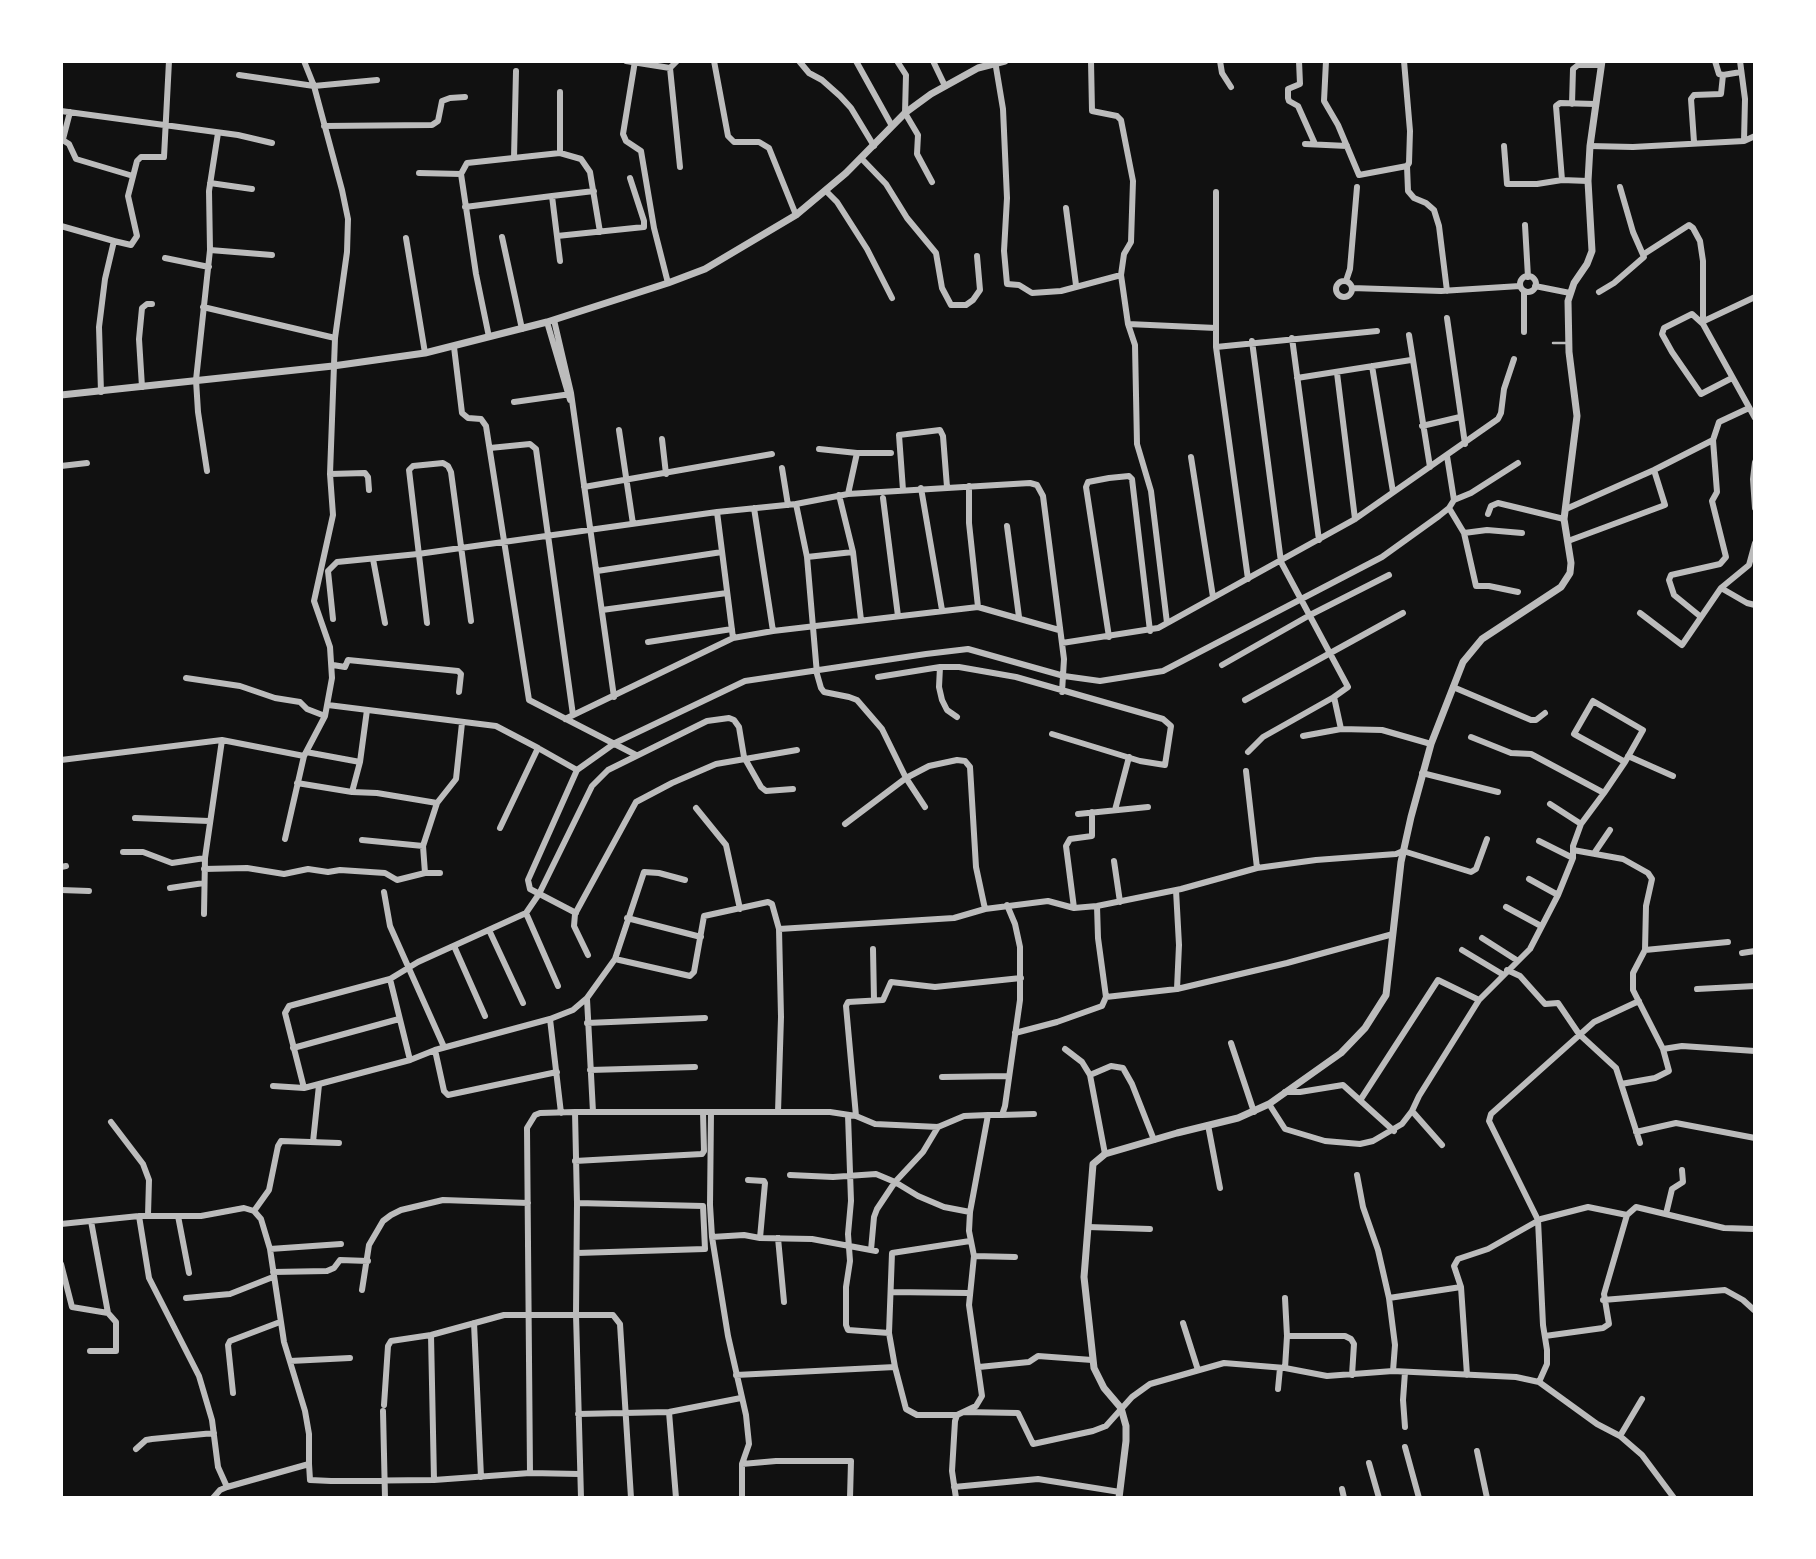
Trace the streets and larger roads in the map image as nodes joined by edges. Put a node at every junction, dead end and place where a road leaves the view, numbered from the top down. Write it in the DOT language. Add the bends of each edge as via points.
graph roads {
  1 [pos="169,61"];
  2 [pos="304,61"];
  3 [pos="626,61"];
  4 [pos="677,61"];
  5 [pos="714,61"];
  6 [pos="799,61"];
  7 [pos="856,61"];
  8 [pos="897,61"];
  9 [pos="933,61"];
  10 [pos="1005,61"];
  11 [pos="1091,61"];
  12 [pos="1220,61"];
  13 [pos="1300,61"];
  14 [pos="1325,61"];
  15 [pos="1404,61"];
  16 [pos="1715,61"];
  17 [pos="1740,61"];
  18 [pos="634,62"];
  19 [pos="995,62"];
  20 [pos="1601,63"];
  21 [pos="670,68"];
  22 [pos="516,71"];
  23 [pos="1741,72"];
  24 [pos="239,75"];
  25 [pos="1723,75"];
  26 [pos="377,80"];
  27 [pos="314,86"];
  28 [pos="944,86"];
  29 [pos="1231,87"];
  30 [pos="559,92"];
  31 [pos="465,97"];
  32 [pos="1572,104"];
  33 [pos="1595,104"];
  34 [pos="61,111"];
  35 [pos="70,112"];
  36 [pos="905,113"];
  37 [pos="167,125"];
  38 [pos="892,126"];
  39 [pos="324,127"];
  40 [pos="218,133"];
  41 [pos="1755,136"];
  42 [pos="62,139"];
  43 [pos="1744,141"];
  44 [pos="1693,142"];
  45 [pos="272,143"];
  46 [pos="1305,144"];
  47 [pos="1315,145"];
  48 [pos="874,146"];
  49 [pos="1347,146"];
  50 [pos="1504,146"];
  51 [pos="1590,146"];
  52 [pos="560,153"];
  53 [pos="514,158"];
  54 [pos="861,158"];
  55 [pos="1407,166"];
  56 [pos="680,167"];
  57 [pos="419,173"];
  58 [pos="461,174"];
  59 [pos="133,176"];
  60 [pos="630,178"];
  61 [pos="1562,180"];
  62 [pos="1588,181"];
  63 [pos="932,182"];
  64 [pos="210,183"];
  65 [pos="1357,187"];
  66 [pos="1620,187"];
  67 [pos="252,189"];
  68 [pos="594,191"];
  69 [pos="825,191"];
  70 [pos="1216,192"];
  71 [pos="552,196"];
  72 [pos="466,207"];
  73 [pos="1066,208"];
  74 [pos="796,215"];
  75 [pos="1525,225"];
  76 [pos="61,226"];
  77 [pos="600,232"];
  78 [pos="557,236"];
  79 [pos="406,237"];
  80 [pos="502,237"];
  81 [pos="114,241"];
  82 [pos="210,250"];
  83 [pos="1644,254"];
  84 [pos="272,255"];
  85 [pos="977,256"];
  86 [pos="165,258"];
  87 [pos="560,261"];
  88 [pos="209,267"];
  89 [pos="1121,275"];
  90 [pos="1528,277"];
  91 [pos="1346,281"];
  92 [pos="668,283"];
  93 [pos="1076,285"];
  94 [pos="1535,286"];
  95 [pos="1352,288"];
  96 [pos="1522,289"];
  97 [pos="1447,291"];
  98 [pos="1599,292"];
  99 [pos="1570,293"];
  100 [pos="892,298"];
  101 [pos="1755,298"];
  102 [pos="152,304"];
  103 [pos="203,307"];
  104 [pos="1447,318"];
  105 [pos="551,321"];
  106 [pos="1704,322"];
  107 [pos="1128,324"];
  108 [pos="1216,328"];
  109 [pos="522,329"];
  110 [pos="1377,331"];
  111 [pos="1524,331"];
  112 [pos="1409,335"];
  113 [pos="489,337"];
  114 [pos="335,338"];
  115 [pos="1292,338"];
  116 [pos="1252,341"];
  117 [pos="1216,346"];
  118 [pos="454,347"];
  119 [pos="425,353"];
  120 [pos="1514,359"];
  121 [pos="1412,360"];
  122 [pos="333,366"];
  123 [pos="1373,366"];
  124 [pos="1337,373"];
  125 [pos="1297,378"];
  126 [pos="196,380"];
  127 [pos="1733,380"];
  128 [pos="142,387"];
  129 [pos="101,392"];
  130 [pos="61,395"];
  131 [pos="570,396"];
  132 [pos="514,402"];
  133 [pos="1747,406"];
  134 [pos="1460,417"];
  135 [pos="1755,418"];
  136 [pos="1422,426"];
  137 [pos="619,430"];
  138 [pos="662,439"];
  139 [pos="1713,440"];
  140 [pos="1465,444"];
  141 [pos="490,448"];
  142 [pos="819,449"];
  143 [pos="857,453"];
  144 [pos="891,453"];
  145 [pos="772,454"];
  146 [pos="1447,456"];
  147 [pos="1191,457"];
  148 [pos="1755,462"];
  149 [pos="88,463"];
  150 [pos="1518,463"];
  151 [pos="61,466"];
  152 [pos="1430,467"];
  153 [pos="782,468"];
  154 [pos="1654,470"];
  155 [pos="207,471"];
  156 [pos="330,474"];
  157 [pos="666,474"];
  158 [pos="626,481"];
  159 [pos="969,486"];
  160 [pos="584,487"];
  161 [pos="947,487"];
  162 [pos="921,488"];
  163 [pos="369,490"];
  164 [pos="903,490"];
  165 [pos="1392,492"];
  166 [pos="848,494"];
  167 [pos="839,495"];
  168 [pos="883,498"];
  169 [pos="1454,500"];
  170 [pos="796,504"];
  171 [pos="788,505"];
  172 [pos="754,508"];
  173 [pos="1448,508"];
  174 [pos="1755,508"];
  175 [pos="1566,509"];
  176 [pos="716,512"];
  177 [pos="1488,514"];
  178 [pos="1355,519"];
  179 [pos="1564,519"];
  180 [pos="632,524"];
  181 [pos="1007,526"];
  182 [pos="590,530"];
  183 [pos="1464,533"];
  184 [pos="1522,533"];
  185 [pos="547,535"];
  186 [pos="1319,540"];
  187 [pos="505,541"];
  188 [pos="1568,541"];
  189 [pos="1755,542"];
  190 [pos="463,547"];
  191 [pos="722,552"];
  192 [pos="853,552"];
  193 [pos="418,554"];
  194 [pos="807,557"];
  195 [pos="373,559"];
  196 [pos="1280,562"];
  197 [pos="597,571"];
  198 [pos="1389,575"];
  199 [pos="1248,579"];
  200 [pos="1721,588"];
  201 [pos="1518,592"];
  202 [pos="727,593"];
  203 [pos="1213,597"];
  204 [pos="1301,600"];
  205 [pos="1755,605"];
  206 [pos="978,607"];
  207 [pos="601,610"];
  208 [pos="942,610"];
  209 [pos="1404,613"];
  210 [pos="1640,613"];
  211 [pos="1309,614"];
  212 [pos="898,616"];
  213 [pos="1019,617"];
  214 [pos="1701,617"];
  215 [pos="333,619"];
  216 [pos="861,620"];
  217 [pos="471,621"];
  218 [pos="385,623"];
  219 [pos="427,623"];
  220 [pos="1167,623"];
  221 [pos="813,626"];
  222 [pos="732,629"];
  223 [pos="1059,630"];
  224 [pos="773,631"];
  225 [pos="1150,631"];
  226 [pos="733,638"];
  227 [pos="1109,638"];
  228 [pos="648,642"];
  229 [pos="1062,643"];
  230 [pos="1329,653"];
  231 [pos="332,665"];
  232 [pos="1222,665"];
  233 [pos="940,667"];
  234 [pos="817,672"];
  235 [pos="878,677"];
  236 [pos="186,678"];
  237 [pos="1063,684"];
  238 [pos="1454,687"];
  239 [pos="459,692"];
  240 [pos="614,697"];
  241 [pos="1334,698"];
  242 [pos="1245,700"];
  243 [pos="328,705"];
  244 [pos="367,710"];
  245 [pos="1545,713"];
  246 [pos="573,715"];
  247 [pos="324,716"];
  248 [pos="957,717"];
  249 [pos="565,719"];
  250 [pos="462,723"];
  251 [pos="1341,729"];
  252 [pos="1052,734"];
  253 [pos="1303,736"];
  254 [pos="1471,737"];
  255 [pos="222,740"];
  256 [pos="615,743"];
  257 [pos="1432,744"];
  258 [pos="538,748"];
  259 [pos="797,750"];
  260 [pos="1248,752"];
  261 [pos="305,754"];
  262 [pos="636,755"];
  263 [pos="744,757"];
  264 [pos="1129,757"];
  265 [pos="1626,759"];
  266 [pos="61,760"];
  267 [pos="360,762"];
  268 [pos="578,770"];
  269 [pos="1246,771"];
  270 [pos="1422,773"];
  271 [pos="1673,776"];
  272 [pos="906,778"];
  273 [pos="297,783"];
  274 [pos="793,789"];
  275 [pos="352,792"];
  276 [pos="1498,792"];
  277 [pos="1604,793"];
  278 [pos="437,803"];
  279 [pos="1550,804"];
  280 [pos="925,807"];
  281 [pos="1148,807"];
  282 [pos="696,808"];
  283 [pos="1115,810"];
  284 [pos="1092,813"];
  285 [pos="1078,814"];
  286 [pos="135,818"];
  287 [pos="209,821"];
  288 [pos="845,824"];
  289 [pos="1581,824"];
  290 [pos="500,828"];
  291 [pos="1610,830"];
  292 [pos="285,839"];
  293 [pos="1487,839"];
  294 [pos="362,840"];
  295 [pos="1539,841"];
  296 [pos="423,846"];
  297 [pos="1403,851"];
  298 [pos="122,852"];
  299 [pos="1595,852"];
  300 [pos="1573,854"];
  301 [pos="205,858"];
  302 [pos="1114,861"];
  303 [pos="1257,868"];
  304 [pos="204,869"];
  305 [pos="425,873"];
  306 [pos="440,873"];
  307 [pos="1529,879"];
  308 [pos="685,880"];
  309 [pos="204,883"];
  310 [pos="170,887"];
  311 [pos="61,890"];
  312 [pos="1176,890"];
  313 [pos="89,891"];
  314 [pos="384,892"];
  315 [pos="538,894"];
  316 [pos="1558,895"];
  317 [pos="1120,902"];
  318 [pos="1007,905"];
  319 [pos="1097,906"];
  320 [pos="1506,907"];
  321 [pos="1074,908"];
  322 [pos="740,909"];
  323 [pos="985,909"];
  324 [pos="526,913"];
  325 [pos="576,913"];
  326 [pos="204,914"];
  327 [pos="627,918"];
  328 [pos="1541,926"];
  329 [pos="779,929"];
  330 [pos="489,930"];
  331 [pos="1393,934"];
  332 [pos="701,937"];
  333 [pos="1482,937"];
  334 [pos="1728,942"];
  335 [pos="454,946"];
  336 [pos="873,949"];
  337 [pos="1462,950"];
  338 [pos="1645,950"];
  339 [pos="1755,951"];
  340 [pos="1742,953"];
  341 [pos="588,955"];
  342 [pos="615,960"];
  343 [pos="1518,961"];
  344 [pos="409,967"];
  345 [pos="1505,972"];
  346 [pos="1021,978"];
  347 [pos="390,979"];
  348 [pos="558,986"];
  349 [pos="1755,986"];
  350 [pos="1177,989"];
  351 [pos="1697,989"];
  352 [pos="1106,997"];
  353 [pos="587,999"];
  354 [pos="874,1000"];
  355 [pos="1479,1000"];
  356 [pos="1639,1001"];
  357 [pos="523,1003"];
  358 [pos="485,1016"];
  359 [pos="705,1018"];
  360 [pos="399,1019"];
  361 [pos="550,1019"];
  362 [pos="587,1023"];
  363 [pos="1015,1033"];
  364 [pos="1579,1034"];
  365 [pos="1231,1043"];
  366 [pos="444,1047"];
  367 [pos="293,1048"];
  368 [pos="435,1049"];
  369 [pos="1065,1049"];
  370 [pos="1663,1049"];
  371 [pos="1755,1051"];
  372 [pos="410,1060"];
  373 [pos="695,1067"];
  374 [pos="590,1070"];
  375 [pos="557,1072"];
  376 [pos="1090,1075"];
  377 [pos="1008,1076"];
  378 [pos="942,1077"];
  379 [pos="319,1084"];
  380 [pos="1621,1084"];
  381 [pos="273,1086"];
  382 [pos="304,1088"];
  383 [pos="1285,1092"];
  384 [pos="1361,1099"];
  385 [pos="1269,1104"];
  386 [pos="1412,1111"];
  387 [pos="575,1112"];
  388 [pos="593,1112"];
  389 [pos="703,1112"];
  390 [pos="711,1112"];
  391 [pos="778,1112"];
  392 [pos="1254,1112"];
  393 [pos="561,1113"];
  394 [pos="1034,1114"];
  395 [pos="848,1115"];
  396 [pos="988,1115"];
  397 [pos="1002,1115"];
  398 [pos="856,1116"];
  399 [pos="111,1122"];
  400 [pos="1208,1125"];
  401 [pos="938,1127"];
  402 [pos="1394,1131"];
  403 [pos="1636,1132"];
  404 [pos="1755,1138"];
  405 [pos="1154,1140"];
  406 [pos="313,1142"];
  407 [pos="339,1143"];
  408 [pos="1640,1143"];
  409 [pos="1442,1145"];
  410 [pos="1105,1154"];
  411 [pos="575,1161"];
  412 [pos="1682,1170"];
  413 [pos="790,1175"];
  414 [pos="849,1175"];
  415 [pos="1357,1175"];
  416 [pos="748,1180"];
  417 [pos="895,1182"];
  418 [pos="1220,1188"];
  419 [pos="528,1203"];
  420 [pos="577,1203"];
  421 [pos="254,1211"];
  422 [pos="970,1212"];
  423 [pos="1666,1214"];
  424 [pos="148,1215"];
  425 [pos="139,1216"];
  426 [pos="178,1216"];
  427 [pos="1627,1216"];
  428 [pos="1538,1220"];
  429 [pos="91,1221"];
  430 [pos="61,1224"];
  431 [pos="1088,1227"];
  432 [pos="1150,1229"];
  433 [pos="1755,1229"];
  434 [pos="712,1237"];
  435 [pos="760,1238"];
  436 [pos="778,1238"];
  437 [pos="970,1241"];
  438 [pos="341,1244"];
  439 [pos="849,1245"];
  440 [pos="270,1249"];
  441 [pos="577,1253"];
  442 [pos="974,1256"];
  443 [pos="1015,1257"];
  444 [pos="368,1261"];
  445 [pos="61,1265"];
  446 [pos="190,1273"];
  447 [pos="273,1275"];
  448 [pos="1461,1287"];
  449 [pos="362,1290"];
  450 [pos="891,1292"];
  451 [pos="968,1293"];
  452 [pos="186,1298"];
  453 [pos="1285,1298"];
  454 [pos="1389,1298"];
  455 [pos="1603,1300"];
  456 [pos="784,1302"];
  457 [pos="1755,1309"];
  458 [pos="108,1313"];
  459 [pos="576,1314"];
  460 [pos="528,1316"];
  461 [pos="280,1322"];
  462 [pos="474,1323"];
  463 [pos="1183,1323"];
  464 [pos="889,1333"];
  465 [pos="431,1335"];
  466 [pos="1287,1336"];
  467 [pos="1545,1336"];
  468 [pos="90,1352"];
  469 [pos="351,1358"];
  470 [pos="1092,1360"];
  471 [pos="290,1361"];
  472 [pos="895,1367"];
  473 [pos="979,1367"];
  474 [pos="1283,1368"];
  475 [pos="1198,1370"];
  476 [pos="1393,1371"];
  477 [pos="1405,1372"];
  478 [pos="737,1375"];
  479 [pos="1352,1375"];
  480 [pos="1467,1375"];
  481 [pos="1539,1382"];
  482 [pos="1278,1390"];
  483 [pos="233,1393"];
  484 [pos="740,1398"];
  485 [pos="1642,1399"];
  486 [pos="1121,1408"];
  487 [pos="670,1412"];
  488 [pos="625,1413"];
  489 [pos="961,1413"];
  490 [pos="578,1414"];
  491 [pos="1405,1427"];
  492 [pos="214,1433"];
  493 [pos="1620,1436"];
  494 [pos="1405,1447"];
  495 [pos="136,1448"];
  496 [pos="1478,1451"];
  497 [pos="1369,1463"];
  498 [pos="309,1464"];
  499 [pos="742,1464"];
  500 [pos="530,1473"];
  501 [pos="579,1474"];
  502 [pos="481,1476"];
  503 [pos="386,1480"];
  504 [pos="433,1480"];
  505 [pos="226,1487"];
  506 [pos="954,1487"];
  507 [pos="1342,1489"];
  508 [pos="1119,1495"];
  509 [pos="213,1498"];
  510 [pos="385,1498"];
  511 [pos="581,1498"];
  512 [pos="631,1498"];
  513 [pos="676,1498"];
  514 [pos="742,1498"];
  515 [pos="850,1498"];
  516 [pos="956,1498"];
  517 [pos="1344,1498"];
  518 [pos="1379,1498"];
  519 [pos="1419,1498"];
  520 [pos="1487,1498"];
  521 [pos="1674,1498"];
  1 -- 37 [label="street"];
  2 -- 27 [label="street"];
  3 -- 18 [label="street"];
  4 -- 21 [label="street"];
  5 -- 74 [label="street" via="728,136 734,142 759,142 769,148"];
  6 -- 48 [label="street" via="841,96"];
  7 -- 38 [label="street"];
  8 -- 36 [label="street" via="906,75"];
  9 -- 28 [label="street"];
  10 -- 19 [label="street"];
  11 -- 89 [label="street" via="1092,111 1121,120 1133,181 1131,242"];
  12 -- 29 [label="street"];
  13 -- 47 [label="street" via="1300,84 1288,89 1288,98 1298,106"];
  14 -- 49 [label="street" via="1324,101"];
  15 -- 55 [label="street" via="1410,131"];
  16 -- 25 [label="street"];
  17 -- 23 [label="street"];
  18 -- 21 [label="street"];
  18 -- 92 [label="street" via="623,134 641,151"];
  19 -- 28 [label="street"];
  19 -- 93 [label="street" via="1003,109 1006,280 1032,293"];
  20 -- 32 [label="street" via="1573,69"];
  20 -- 33 [label="street"];
  21 -- 56 [label="street"];
  22 -- 53 [label="street"];
  23 -- 25 [label="street"];
  23 -- 43 [label="street"];
  24 -- 27 [label="street"];
  25 -- 44 [label="street" via="1721,93 1691,99"];
  26 -- 27 [label="street"];
  27 -- 39 [label="street"];
  28 -- 36 [label="street"];
  30 -- 52 [label="street"];
  31 -- 39 [label="street" via="442,102 438,121 432,125"];
  32 -- 33 [label="street"];
  32 -- 61 [label="street" via="1555,107"];
  33 -- 51 [label="street"];
  34 -- 35 [label="street"];
  35 -- 37 [label="street"];
  35 -- 42 [label="street"];
  36 -- 38 [label="street"];
  36 -- 63 [label="street" via="918,135 917,154"];
  37 -- 40 [label="street"];
  37 -- 59 [label="street" via="164,157 139,158"];
  38 -- 48 [label="street"];
  39 -- 114 [label="street" via="348,219"];
  40 -- 45 [label="street"];
  40 -- 64 [label="street"];
  41 -- 43 [label="street"];
  42 -- 59 [label="street" via="76,159"];
  43 -- 44 [label="street"];
  44 -- 51 [label="street"];
  46 -- 47 [label="street"];
  47 -- 49 [label="street"];
  48 -- 54 [label="street"];
  49 -- 55 [label="street" via="1359,175"];
  50 -- 61 [label="street" via="1506,183 1517,186"];
  51 -- 62 [label="street"];
  52 -- 53 [label="street"];
  52 -- 68 [label="street" via="586,163"];
  53 -- 58 [label="street" via="471,161"];
  54 -- 69 [label="street"];
  54 -- 85 [label="street" via="886,184 936,253 942,288 951,305 966,304 980,290"];
  55 -- 97 [label="street" via="1408,191 1434,210"];
  57 -- 58 [label="street"];
  58 -- 72 [label="street"];
  59 -- 81 [label="street" via="129,202 137,236 131,245"];
  60 -- 77 [label="street" via="644,227"];
  61 -- 62 [label="street"];
  62 -- 99 [label="street" via="1592,251"];
  64 -- 67 [label="street"];
  64 -- 82 [label="street"];
  65 -- 91 [label="street"];
  66 -- 83 [label="street"];
  68 -- 71 [label="street"];
  68 -- 77 [label="street"];
  69 -- 74 [label="street"];
  69 -- 100 [label="street" via="867,248"];
  70 -- 108 [label="street"];
  71 -- 72 [label="street"];
  71 -- 78 [label="street"];
  72 -- 113 [label="street"];
  73 -- 93 [label="street"];
  74 -- 92 [label="street" via="705,269"];
  75 -- 90 [label="street"];
  76 -- 81 [label="street"];
  77 -- 78 [label="street"];
  78 -- 87 [label="street"];
  79 -- 119 [label="street"];
  80 -- 109 [label="street"];
  81 -- 129 [label="street" via="99,327"];
  82 -- 84 [label="street"];
  82 -- 88 [label="street"];
  83 -- 98 [label="street"];
  83 -- 106 [label="street" via="1689,225 1693,228 1703,261"];
  86 -- 88 [label="street"];
  88 -- 103 [label="street"];
  89 -- 93 [label="street"];
  89 -- 107 [label="street"];
  90 -- 94 [label="street"];
  90 -- 96 [label="street" via="1522,279"];
  91 -- 95 [label="street"];
  91 -- 95 [label="street" via="1337,284 1336,293 1348,296"];
  92 -- 105 [label="street"];
  94 -- 96 [label="street" via="1530,291"];
  94 -- 99 [label="street"];
  95 -- 97 [label="street"];
  96 -- 97 [label="street"];
  96 -- 111 [label="street"];
  99 -- 175 [label="street" via="1569,343 1577,416"];
  101 -- 106 [label="street"];
  102 -- 128 [label="street" via="142,308"];
  103 -- 114 [label="street"];
  103 -- 126 [label="street"];
  104 -- 134 [label="street"];
  105 -- 109 [label="street"];
  105 -- 131 [label="street"];
  106 -- 127 [label="street"];
  106 -- 127 [label="street" via="1692,314 1664,328 1662,334 1701,394"];
  107 -- 108 [label="street"];
  107 -- 220 [label="street" via="1135,345 1137,444 1150,491"];
  108 -- 117 [label="street"];
  109 -- 113 [label="street"];
  110 -- 115 [label="street"];
  112 -- 121 [label="street"];
  113 -- 118 [label="street"];
  114 -- 122 [label="street"];
  115 -- 116 [label="street"];
  115 -- 125 [label="street"];
  116 -- 117 [label="street"];
  116 -- 196 [label="street"];
  117 -- 199 [label="street"];
  118 -- 119 [label="street"];
  118 -- 141 [label="street" via="462,413 483,420"];
  119 -- 122 [label="street"];
  120 -- 140 [label="street" via="1498,419"];
  121 -- 123 [label="street"];
  121 -- 136 [label="street"];
  122 -- 126 [label="street"];
  122 -- 156 [label="street"];
  123 -- 124 [label="street"];
  123 -- 165 [label="street"];
  124 -- 125 [label="street"];
  124 -- 178 [label="street"];
  125 -- 186 [label="street"];
  126 -- 128 [label="street"];
  126 -- 155 [label="street"];
  127 -- 133 [label="street"];
  128 -- 129 [label="street"];
  129 -- 130 [label="street"];
  131 -- 132 [label="street"];
  131 -- 160 [label="street"];
  133 -- 135 [label="street"];
  133 -- 139 [label="street" via="1719,422"];
  134 -- 136 [label="street"];
  134 -- 140 [label="street"];
  136 -- 152 [label="street"];
  137 -- 158 [label="street"];
  138 -- 157 [label="street"];
  139 -- 154 [label="street"];
  139 -- 214 [label="street" via="1717,492 1712,500 1726,557 1720,564 1671,575 1669,580 1674,595"];
  140 -- 146 [label="street"];
  141 -- 185 [label="street" via="534,446"];
  141 -- 187 [label="street"];
  142 -- 143 [label="street"];
  143 -- 144 [label="street"];
  143 -- 166 [label="street"];
  145 -- 157 [label="street"];
  146 -- 152 [label="street"];
  146 -- 169 [label="street"];
  147 -- 203 [label="street"];
  148 -- 174 [label="street"];
  149 -- 151 [label="street"];
  150 -- 169 [label="street"];
  152 -- 165 [label="street"];
  153 -- 171 [label="street"];
  154 -- 175 [label="street"];
  154 -- 188 [label="street" via="1665,505"];
  156 -- 163 [label="street" via="365,472"];
  156 -- 231 [label="street" via="333,515 314,601"];
  157 -- 158 [label="street"];
  158 -- 160 [label="street"];
  158 -- 180 [label="street"];
  159 -- 161 [label="street"];
  159 -- 206 [label="street"];
  159 -- 223 [label="street" via="1030,483 1041,491"];
  160 -- 182 [label="street"];
  161 -- 162 [label="street"];
  161 -- 164 [label="street" via="940,430 899,435"];
  162 -- 164 [label="street"];
  162 -- 208 [label="street"];
  164 -- 166 [label="street"];
  165 -- 178 [label="street"];
  166 -- 167 [label="street"];
  167 -- 170 [label="street"];
  167 -- 192 [label="street"];
  168 -- 212 [label="street"];
  169 -- 173 [label="street"];
  170 -- 171 [label="street"];
  170 -- 194 [label="street"];
  171 -- 172 [label="street"];
  172 -- 176 [label="street"];
  172 -- 224 [label="street"];
  173 -- 183 [label="street"];
  173 -- 204 [label="street" via="1382,557"];
  175 -- 179 [label="street"];
  176 -- 180 [label="street"];
  176 -- 191 [label="street"];
  177 -- 179 [label="street" via="1498,503"];
  178 -- 186 [label="street"];
  179 -- 188 [label="street"];
  180 -- 182 [label="street"];
  181 -- 213 [label="street"];
  182 -- 185 [label="street"];
  182 -- 197 [label="street"];
  183 -- 184 [label="street"];
  183 -- 201 [label="street" via="1476,586"];
  185 -- 187 [label="street"];
  185 -- 246 [label="street"];
  186 -- 196 [label="street"];
  187 -- 190 [label="street"];
  187 -- 249 [label="street" via="529,700"];
  188 -- 238 [label="street" via="1571,563 1567,581 1482,639 1463,662"];
  189 -- 200 [label="street" via="1749,565"];
  190 -- 193 [label="street"];
  190 -- 193 [label="street" via="452,472 443,463 413,466 409,470"];
  190 -- 217 [label="street"];
  191 -- 197 [label="street"];
  191 -- 202 [label="street"];
  192 -- 194 [label="street"];
  192 -- 216 [label="street"];
  193 -- 195 [label="street"];
  193 -- 219 [label="street"];
  194 -- 221 [label="street"];
  195 -- 215 [label="street" via="337,562 330,567"];
  195 -- 218 [label="street"];
  196 -- 199 [label="street"];
  196 -- 204 [label="street"];
  197 -- 207 [label="street"];
  198 -- 211 [label="street"];
  199 -- 203 [label="street"];
  200 -- 205 [label="street"];
  200 -- 214 [label="street"];
  202 -- 207 [label="street"];
  202 -- 222 [label="street"];
  203 -- 220 [label="street"];
  204 -- 211 [label="street"];
  204 -- 237 [label="street" via="1163,671"];
  206 -- 208 [label="street"];
  206 -- 213 [label="street"];
  207 -- 240 [label="street"];
  208 -- 212 [label="street"];
  209 -- 230 [label="street"];
  210 -- 214 [label="street" via="1681,645"];
  211 -- 230 [label="street"];
  211 -- 232 [label="street"];
  212 -- 216 [label="street"];
  213 -- 223 [label="street"];
  216 -- 221 [label="street"];
  220 -- 225 [label="street"];
  221 -- 224 [label="street"];
  221 -- 234 [label="street"];
  222 -- 226 [label="street"];
  222 -- 228 [label="street"];
  223 -- 229 [label="street"];
  224 -- 226 [label="street"];
  225 -- 227 [label="street"];
  225 -- 227 [label="street" via="1133,481 1129,476 1109,478 1088,482 1086,487"];
  226 -- 240 [label="street"];
  227 -- 229 [label="street"];
  229 -- 237 [label="street"];
  230 -- 241 [label="street" via="1348,687"];
  230 -- 242 [label="street"];
  231 -- 239 [label="street" via="345,667 348,660 458,671"];
  231 -- 243 [label="street"];
  233 -- 235 [label="street"];
  233 -- 237 [label="street"];
  233 -- 248 [label="street" via="942,701"];
  234 -- 237 [label="street" via="968,649"];
  234 -- 256 [label="street" via="736,684"];
  234 -- 272 [label="street" via="824,692 857,700 882,729"];
  236 -- 247 [label="street" via="300,702"];
  237 -- 264 [label="street" via="1163,719 1171,726 1165,765"];
  238 -- 245 [label="street" via="1531,720"];
  238 -- 257 [label="street"];
  240 -- 246 [label="street"];
  241 -- 251 [label="street"];
  241 -- 260 [label="street" via="1263,737"];
  243 -- 244 [label="street"];
  243 -- 247 [label="street"];
  244 -- 250 [label="street"];
  244 -- 267 [label="street"];
  246 -- 249 [label="street"];
  247 -- 261 [label="street"];
  249 -- 256 [label="street"];
  250 -- 258 [label="street" via="496,726"];
  250 -- 278 [label="street" via="456,779"];
  251 -- 253 [label="street"];
  251 -- 257 [label="street" via="1382,730"];
  252 -- 264 [label="street"];
  254 -- 277 [label="street" via="1511,753 1531,754"];
  255 -- 261 [label="street"];
  255 -- 266 [label="street"];
  255 -- 287 [label="street"];
  256 -- 262 [label="street"];
  256 -- 268 [label="street"];
  257 -- 270 [label="street"];
  258 -- 268 [label="street"];
  258 -- 290 [label="street"];
  259 -- 263 [label="street"];
  261 -- 267 [label="street"];
  261 -- 273 [label="street"];
  262 -- 263 [label="street" via="721,718 737,722"];
  262 -- 315 [label="street" via="608,770 592,786"];
  263 -- 274 [label="street" via="766,791"];
  263 -- 325 [label="street" via="695,772 636,802"];
  264 -- 283 [label="street"];
  265 -- 265 [label="street" via="1574,734 1594,702 1643,730"];
  265 -- 271 [label="street"];
  265 -- 277 [label="street"];
  267 -- 275 [label="street"];
  268 -- 315 [label="street" via="529,877 530,889"];
  269 -- 303 [label="street"];
  270 -- 276 [label="street"];
  270 -- 297 [label="street"];
  272 -- 280 [label="street"];
  272 -- 288 [label="street"];
  272 -- 323 [label="street" via="929,766 957,760 971,768 976,867"];
  273 -- 275 [label="street"];
  273 -- 292 [label="street"];
  275 -- 278 [label="street"];
  277 -- 289 [label="street"];
  278 -- 296 [label="street"];
  279 -- 289 [label="street"];
  281 -- 283 [label="street"];
  282 -- 322 [label="street" via="726,845"];
  283 -- 284 [label="street"];
  284 -- 285 [label="street"];
  284 -- 321 [label="street" via="1093,836 1070,839 1066,846"];
  286 -- 287 [label="street"];
  287 -- 301 [label="street"];
  289 -- 300 [label="street"];
  291 -- 299 [label="street"];
  293 -- 297 [label="street" via="1471,872"];
  294 -- 296 [label="street"];
  295 -- 300 [label="street"];
  296 -- 305 [label="street"];
  297 -- 303 [label="street"];
  297 -- 331 [label="street"];
  298 -- 301 [label="street" via="143,852 172,863"];
  299 -- 300 [label="street"];
  299 -- 338 [label="street" via="1623,859 1651,875"];
  300 -- 316 [label="street"];
  301 -- 304 [label="street"];
  302 -- 317 [label="street"];
  303 -- 312 [label="street"];
  304 -- 305 [label="street" via="247,868 284,874 340,870 385,873 397,880"];
  304 -- 309 [label="street"];
  305 -- 306 [label="street"];
  307 -- 316 [label="street"];
  308 -- 327 [label="street" via="644,872"];
  309 -- 310 [label="street"];
  309 -- 326 [label="street"];
  311 -- 313 [label="street"];
  312 -- 317 [label="street"];
  312 -- 350 [label="street"];
  314 -- 344 [label="street" via="390,926"];
  315 -- 324 [label="street"];
  315 -- 325 [label="street"];
  316 -- 328 [label="street"];
  317 -- 319 [label="street"];
  318 -- 321 [label="street" via="1048,901"];
  318 -- 323 [label="street"];
  318 -- 346 [label="street" via="1020,947"];
  319 -- 321 [label="street"];
  319 -- 352 [label="street"];
  320 -- 328 [label="street"];
  322 -- 329 [label="street" via="772,904"];
  322 -- 332 [label="street" via="704,916"];
  323 -- 329 [label="street" via="954,918"];
  324 -- 330 [label="street"];
  324 -- 348 [label="street"];
  325 -- 341 [label="street" via="574,926"];
  327 -- 332 [label="street"];
  327 -- 342 [label="street"];
  328 -- 343 [label="street"];
  329 -- 391 [label="street"];
  330 -- 335 [label="street"];
  330 -- 357 [label="street"];
  331 -- 350 [label="street"];
  331 -- 383 [label="street" via="1386,995 1378,1010 1341,1053"];
  332 -- 342 [label="street" via="690,976"];
  333 -- 343 [label="street"];
  334 -- 338 [label="street"];
  335 -- 344 [label="street"];
  335 -- 358 [label="street"];
  336 -- 354 [label="street"];
  337 -- 345 [label="street"];
  338 -- 356 [label="street" via="1633,973 1633,990"];
  339 -- 340 [label="street"];
  342 -- 353 [label="street"];
  343 -- 345 [label="street"];
  344 -- 347 [label="street"];
  344 -- 366 [label="street"];
  345 -- 355 [label="street"];
  345 -- 364 [label="street" via="1520,976 1545,1004 1558,1003"];
  346 -- 354 [label="street" via="935,987 891,982 885,999"];
  346 -- 363 [label="street"];
  347 -- 360 [label="street"];
  347 -- 367 [label="street" via="289,1006 285,1013"];
  349 -- 351 [label="street"];
  350 -- 352 [label="street"];
  352 -- 363 [label="street" via="1102,1006 1093,1010"];
  353 -- 361 [label="street"];
  353 -- 362 [label="street"];
  354 -- 398 [label="street" via="846,1006"];
  355 -- 384 [label="street" via="1437,981"];
  355 -- 386 [label="street"];
  356 -- 364 [label="street"];
  356 -- 370 [label="street"];
  359 -- 362 [label="street"];
  360 -- 367 [label="street"];
  360 -- 372 [label="street"];
  361 -- 366 [label="street"];
  361 -- 375 [label="street"];
  362 -- 374 [label="street"];
  363 -- 377 [label="street"];
  364 -- 380 [label="street" via="1616,1068"];
  364 -- 428 [label="street" via="1491,1114 1489,1121"];
  365 -- 392 [label="street"];
  366 -- 368 [label="street"];
  367 -- 382 [label="street"];
  368 -- 372 [label="street"];
  368 -- 375 [label="street" via="448,1095"];
  369 -- 376 [label="street"];
  370 -- 371 [label="street"];
  370 -- 380 [label="street" via="1669,1069 1665,1075"];
  372 -- 379 [label="street"];
  373 -- 374 [label="street"];
  374 -- 388 [label="street"];
  375 -- 393 [label="street"];
  376 -- 405 [label="street" via="1111,1066 1123,1068"];
  376 -- 410 [label="street"];
  377 -- 378 [label="street"];
  377 -- 397 [label="street"];
  379 -- 382 [label="street"];
  379 -- 406 [label="street"];
  380 -- 403 [label="street"];
  381 -- 382 [label="street"];
  383 -- 384 [label="street" via="1340,1084"];
  383 -- 385 [label="street"];
  384 -- 402 [label="street"];
  385 -- 392 [label="street"];
  385 -- 402 [label="street" via="1285,1129 1325,1141 1360,1144"];
  386 -- 402 [label="street"];
  386 -- 409 [label="street"];
  387 -- 388 [label="street"];
  387 -- 393 [label="street"];
  387 -- 411 [label="street"];
  388 -- 389 [label="street"];
  389 -- 390 [label="street"];
  389 -- 411 [label="street" via="702,1154"];
  390 -- 391 [label="street"];
  390 -- 434 [label="street"];
  391 -- 395 [label="street"];
  392 -- 400 [label="street"];
  393 -- 419 [label="street" via="540,1113 527,1128"];
  394 -- 397 [label="street"];
  395 -- 398 [label="street"];
  395 -- 414 [label="street"];
  396 -- 397 [label="street"];
  396 -- 401 [label="street" via="964,1116"];
  396 -- 422 [label="street"];
  398 -- 401 [label="street" via="875,1124"];
  399 -- 424 [label="street" via="149,1180"];
  400 -- 405 [label="street"];
  400 -- 418 [label="street"];
  401 -- 417 [label="street" via="923,1152"];
  403 -- 404 [label="street" via="1676,1123"];
  403 -- 408 [label="street"];
  405 -- 410 [label="street"];
  406 -- 407 [label="street"];
  406 -- 421 [label="street" via="279,1143 269,1191"];
  410 -- 431 [label="street" via="1093,1164"];
  411 -- 420 [label="street"];
  412 -- 423 [label="street" via="1683,1182 1672,1189"];
  413 -- 414 [label="street"];
  414 -- 417 [label="street" via="876,1174"];
  414 -- 439 [label="street"];
  415 -- 454 [label="street"];
  416 -- 435 [label="street" via="765,1184"];
  417 -- 422 [label="street" via="944,1207"];
  417 -- 439 [label="street" via="874,1217 873,1250"];
  419 -- 444 [label="street" via="443,1200 401,1210 383,1221 375,1233"];
  419 -- 460 [label="street"];
  420 -- 441 [label="street"];
  420 -- 441 [label="street" via="704,1206 705,1249"];
  421 -- 426 [label="street" via="244,1208"];
  421 -- 440 [label="street"];
  422 -- 437 [label="street"];
  423 -- 427 [label="street" via="1639,1207"];
  423 -- 433 [label="street" via="1724,1228"];
  424 -- 425 [label="street"];
  424 -- 426 [label="street"];
  425 -- 429 [label="street"];
  425 -- 492 [label="street" via="149,1279 199,1376"];
  426 -- 446 [label="street"];
  427 -- 428 [label="street" via="1588,1207"];
  427 -- 455 [label="street"];
  428 -- 448 [label="street" via="1488,1249 1458,1259 1454,1266"];
  428 -- 467 [label="street"];
  429 -- 430 [label="street"];
  429 -- 458 [label="street"];
  431 -- 432 [label="street"];
  431 -- 470 [label="street" via="1084,1277"];
  434 -- 435 [label="street"];
  434 -- 478 [label="street"];
  435 -- 436 [label="street"];
  436 -- 439 [label="street"];
  436 -- 456 [label="street"];
  437 -- 442 [label="street"];
  437 -- 450 [label="street" via="893,1252"];
  438 -- 440 [label="street"];
  439 -- 464 [label="street" via="848,1330"];
  440 -- 447 [label="street"];
  441 -- 459 [label="street"];
  442 -- 443 [label="street"];
  442 -- 451 [label="street"];
  444 -- 447 [label="street" via="340,1260 327,1272"];
  444 -- 449 [label="street"];
  445 -- 458 [label="street" via="72,1307"];
  447 -- 452 [label="street" via="230,1294"];
  447 -- 461 [label="street"];
  448 -- 454 [label="street"];
  448 -- 480 [label="street"];
  450 -- 451 [label="street"];
  450 -- 464 [label="street"];
  451 -- 473 [label="street"];
  453 -- 466 [label="street"];
  454 -- 476 [label="street"];
  455 -- 457 [label="street" via="1725,1290"];
  455 -- 467 [label="street" via="1609,1320 1603,1328"];
  458 -- 468 [label="street" via="116,1322 116,1351"];
  459 -- 460 [label="street"];
  459 -- 488 [label="street" via="608,1314 618,1319"];
  459 -- 490 [label="street"];
  460 -- 462 [label="street" via="504,1315"];
  460 -- 500 [label="street"];
  461 -- 471 [label="street"];
  461 -- 483 [label="street" via="230,1341"];
  462 -- 465 [label="street"];
  462 -- 502 [label="street"];
  463 -- 475 [label="street"];
  464 -- 472 [label="street"];
  465 -- 503 [label="street" via="389,1343 384,1408"];
  465 -- 504 [label="street"];
  466 -- 474 [label="street"];
  466 -- 479 [label="street" via="1351,1339"];
  467 -- 481 [label="street" via="1547,1364"];
  469 -- 471 [label="street"];
  470 -- 473 [label="street" via="1038,1356 1029,1362"];
  470 -- 486 [label="street" via="1099,1380"];
  471 -- 498 [label="street" via="305,1411"];
  472 -- 478 [label="street"];
  472 -- 489 [label="street" via="909,1413"];
  473 -- 489 [label="street" via="982,1396 976,1406"];
  474 -- 475 [label="street" via="1223,1363"];
  474 -- 479 [label="street" via="1327,1376"];
  474 -- 482 [label="street"];
  475 -- 486 [label="street" via="1150,1384"];
  476 -- 477 [label="street"];
  476 -- 479 [label="street"];
  477 -- 480 [label="street"];
  477 -- 491 [label="street"];
  478 -- 484 [label="street"];
  480 -- 481 [label="street"];
  481 -- 493 [label="street"];
  484 -- 487 [label="street"];
  484 -- 499 [label="street" via="749,1444"];
  485 -- 493 [label="street"];
  486 -- 489 [label="street" via="1107,1426 1033,1444 1018,1413"];
  486 -- 508 [label="street" via="1126,1441"];
  487 -- 488 [label="street"];
  487 -- 513 [label="street"];
  488 -- 490 [label="street"];
  488 -- 512 [label="street"];
  489 -- 506 [label="street" via="952,1448"];
  490 -- 501 [label="street"];
  492 -- 495 [label="street" via="146,1440"];
  492 -- 505 [label="street"];
  493 -- 521 [label="street" via="1642,1455"];
  494 -- 519 [label="street"];
  496 -- 520 [label="street"];
  497 -- 518 [label="street"];
  498 -- 503 [label="street" via="310,1480"];
  498 -- 505 [label="street"];
  499 -- 514 [label="street"];
  499 -- 515 [label="street" via="851,1461"];
  500 -- 501 [label="street"];
  500 -- 502 [label="street"];
  501 -- 511 [label="street"];
  502 -- 504 [label="street"];
  503 -- 504 [label="street"];
  503 -- 510 [label="street"];
  505 -- 509 [label="street"];
  506 -- 508 [label="street" via="1038,1479"];
  506 -- 516 [label="street"];
  507 -- 517 [label="street"];
}
